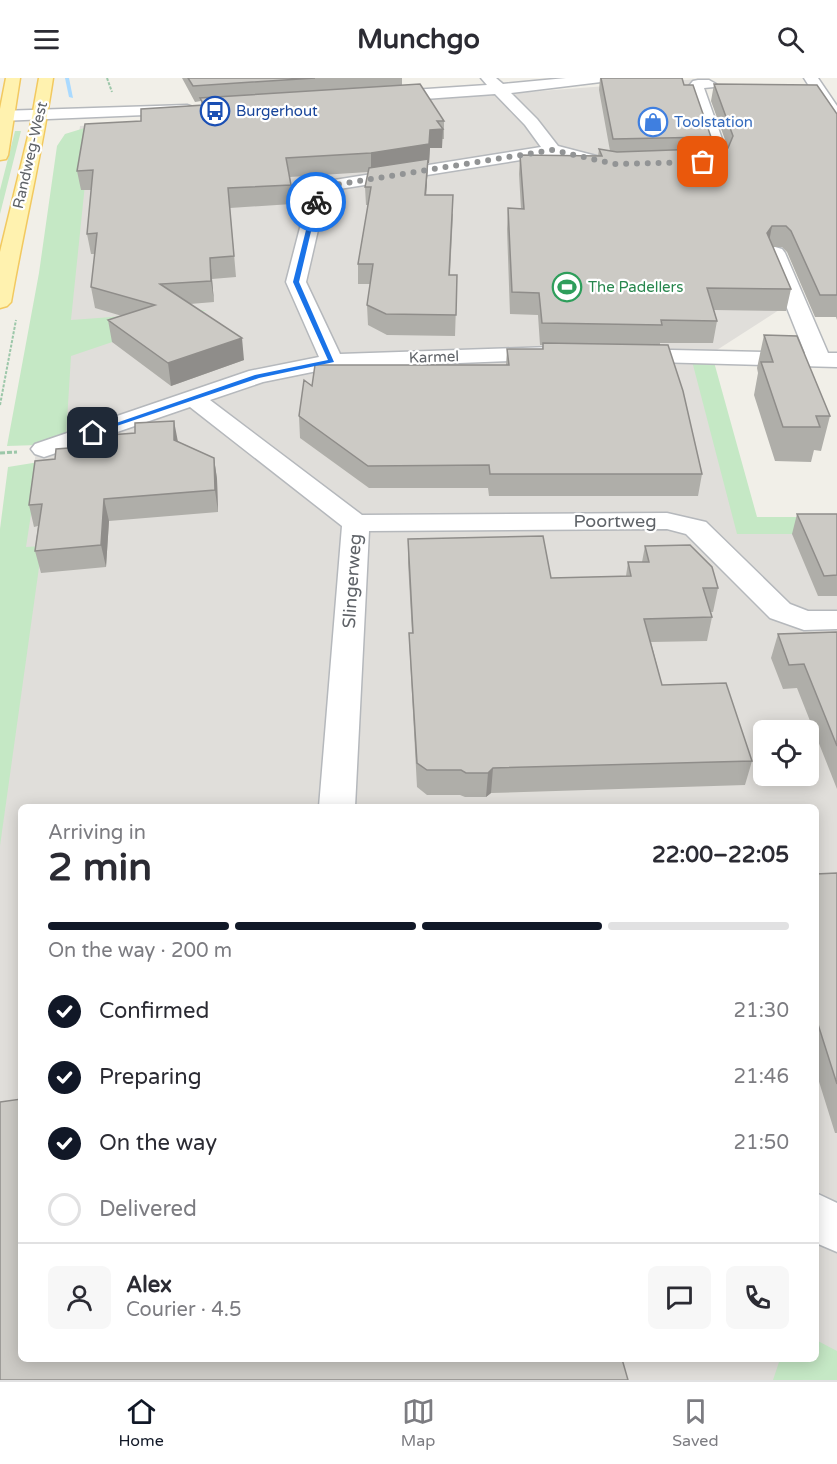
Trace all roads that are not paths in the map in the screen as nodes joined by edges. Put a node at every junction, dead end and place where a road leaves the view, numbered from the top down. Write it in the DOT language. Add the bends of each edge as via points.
graph roads {
  1 [pos="13,78"];
  2 [pos="46,78"];
  3 [pos="601,78"];
  4 [pos="811,78"];
  5 [pos="494,83"];
  6 [pos="709,84"];
  7 [pos="366,98"];
  8 [pos="205,109"];
  9 [pos="4,116"];
  10 [pos="40,116"];
  11 [pos="837,118"];
  12 [pos="552,150"];
  13 [pos="0,155"];
  14 [pos="670,163"];
  15 [pos="637,164"];
  16 [pos="775,253"];
  17 [pos="0,303"];
  18 [pos="568,355"];
  19 [pos="604,355"];
  20 [pos="828,360"];
  21 [pos="332,361"];
  22 [pos="194,399"];
  23 [pos="44,449"];
  24 [pos="356,523"];
  25 [pos="837,620"];
  26 [pos="337,804"];
  27 [pos="819,1218"];
  28 [pos="837,1229"];
  1 -- 9 [label="main road, Randweg-West"];
  2 -- 10 [label="main road, Randweg-West"];
  3 -- 5 [label="street"];
  4 -- 11 [label="street"];
  5 -- 7 [label="street"];
  5 -- 12 [label="street"];
  6 -- 14 [label="street" via="696,87 720,156 718,161"];
  8 -- 10 [label="street"];
  9 -- 10 [label="street"];
  9 -- 13 [label="main road, Randweg-West"];
  10 -- 17 [label="main road, Randweg-West"];
  12 -- 15 [label="street" via="604,163"];
  12 -- 21 [label="street" via="328,186 318,193 296,282"];
  16 -- 20 [label="street"];
  18 -- 21 [label="street, Karmel"];
  19 -- 20 [label="street"];
  21 -- 22 [label="street, Karmel" via="257,376"];
  22 -- 23 [label="street, Karmel"];
  22 -- 24 [label="street, Slingerweg"];
  24 -- 25 [label="street, Poortweg" via="667,521 696,528 780,611 804,621"];
  24 -- 26 [label="street, Slingerweg"];
  27 -- 28 [label="street"];
}
